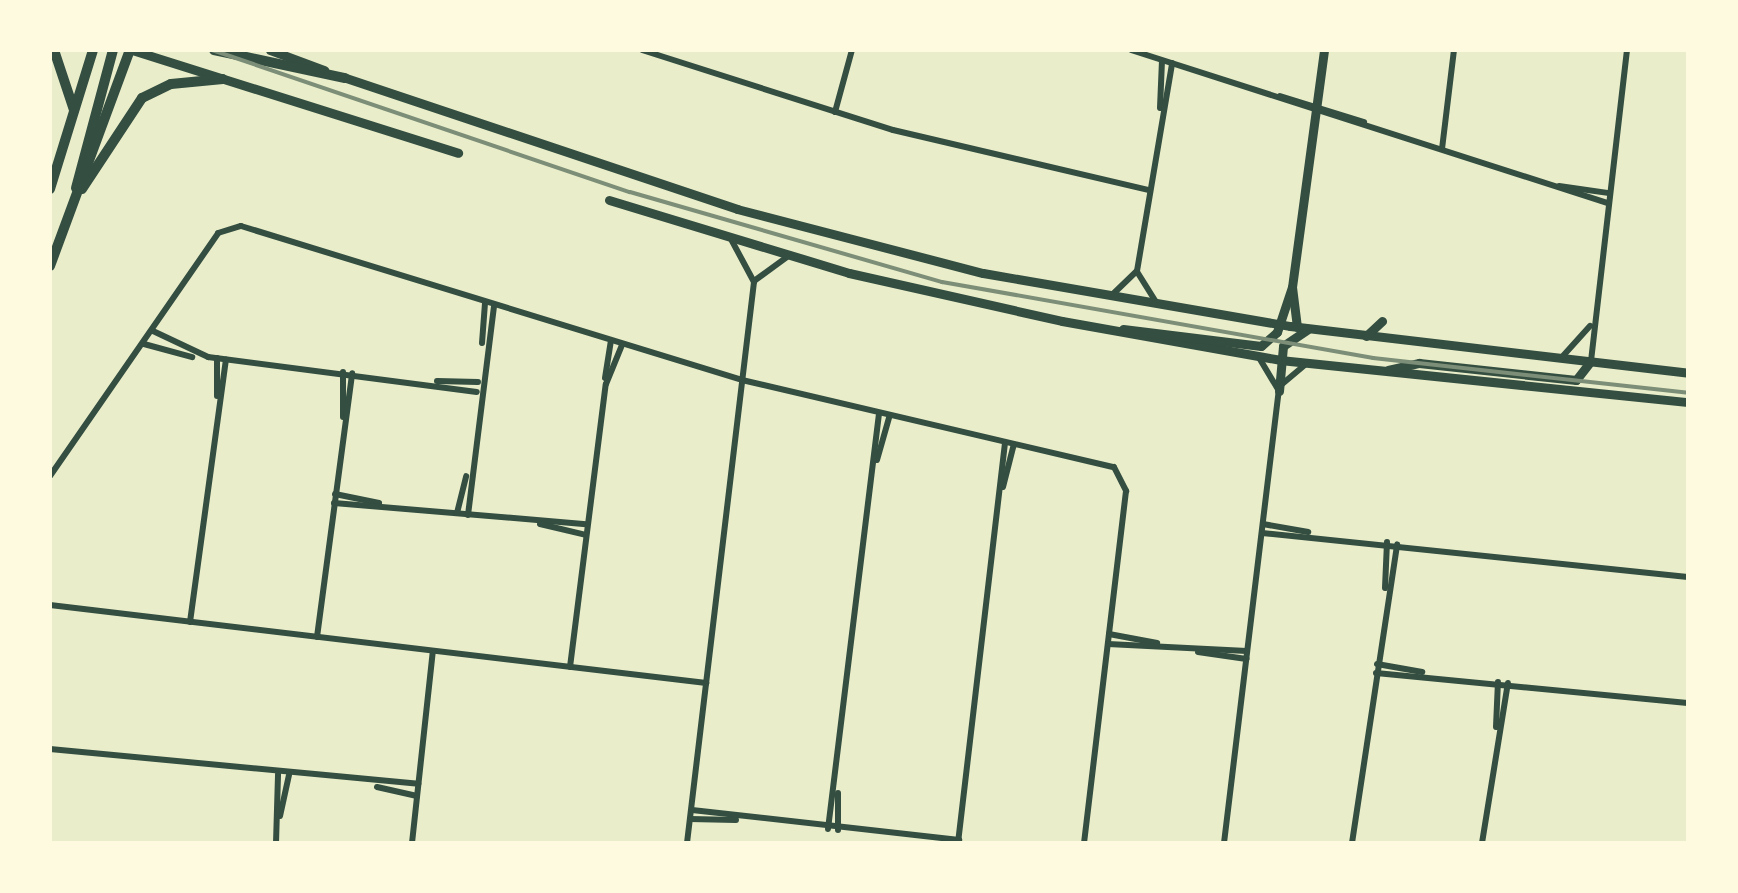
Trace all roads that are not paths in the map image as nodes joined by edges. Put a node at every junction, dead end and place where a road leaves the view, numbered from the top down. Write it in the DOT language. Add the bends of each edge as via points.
graph roads {
  1 [pos="54,50"];
  2 [pos="94,50"];
  3 [pos="113,50"];
  4 [pos="131,50"];
  5 [pos="214,50"];
  6 [pos="270,50"];
  7 [pos="642,50"];
  8 [pos="852,50"];
  9 [pos="1130,50"];
  10 [pos="1324,50"];
  11 [pos="1454,50"];
  12 [pos="1627,50"];
  13 [pos="1162,60"];
  14 [pos="1172,64"];
  15 [pos="344,78"];
  16 [pos="223,79"];
  17 [pos="1160,109"];
  18 [pos="1316,109"];
  19 [pos="835,112"];
  20 [pos="75,115"];
  21 [pos="1442,149"];
  22 [pos="458,153"];
  23 [pos="1553,185"];
  24 [pos="50,189"];
  25 [pos="1148,190"];
  26 [pos="1608,193"];
  27 [pos="76,199"];
  28 [pos="610,200"];
  29 [pos="1607,203"];
  30 [pos="725,236"];
  31 [pos="791,256"];
  32 [pos="50,266"];
  33 [pos="1137,271"];
  34 [pos="754,282"];
  35 [pos="1292,287"];
  36 [pos="1108,297"];
  37 [pos="485,302"];
  38 [pos="494,306"];
  39 [pos="1161,306"];
  40 [pos="1382,321"];
  41 [pos="1280,324"];
  42 [pos="1591,325"];
  43 [pos="1296,327"];
  44 [pos="1310,329"];
  45 [pos="153,331"];
  46 [pos="1116,331"];
  47 [pos="1366,336"];
  48 [pos="610,342"];
  49 [pos="144,344"];
  50 [pos="483,344"];
  51 [pos="622,345"];
  52 [pos="1252,356"];
  53 [pos="217,358"];
  54 [pos="1561,358"];
  55 [pos="1280,360"];
  56 [pos="1591,361"];
  57 [pos="1312,364"];
  58 [pos="1385,371"];
  59 [pos="347,372"];
  60 [pos="1688,372"];
  61 [pos="742,380"];
  62 [pos="430,382"];
  63 [pos="478,382"];
  64 [pos="606,384"];
  65 [pos="1279,391"];
  66 [pos="477,392"];
  67 [pos="1688,402"];
  68 [pos="879,415"];
  69 [pos="890,418"];
  70 [pos="1009,444"];
  71 [pos="875,466"];
  72 [pos="467,475"];
  73 [pos="50,476"];
  74 [pos="334,498"];
  75 [pos="457,514"];
  76 [pos="468,515"];
  77 [pos="534,522"];
  78 [pos="587,524"];
  79 [pos="1263,524"];
  80 [pos="1261,533"];
  81 [pos="586,534"];
  82 [pos="1314,534"];
  83 [pos="1387,542"];
  84 [pos="1397,544"];
  85 [pos="1688,576"];
  86 [pos="1386,594"];
  87 [pos="50,606"];
  88 [pos="190,622"];
  89 [pos="1109,634"];
  90 [pos="317,637"];
  91 [pos="1108,644"];
  92 [pos="1163,646"];
  93 [pos="433,651"];
  94 [pos="1247,655"];
  95 [pos="570,667"];
  96 [pos="1376,668"];
  97 [pos="1498,682"];
  98 [pos="706,683"];
  99 [pos="1508,683"];
  100 [pos="1688,703"];
  101 [pos="1497,734"];
  102 [pos="50,748"];
  103 [pos="278,774"];
  104 [pos="289,776"];
  105 [pos="372,784"];
  106 [pos="418,784"];
  107 [pos="838,786"];
  108 [pos="417,796"];
  109 [pos="692,810"];
  110 [pos="690,820"];
  111 [pos="742,820"];
  112 [pos="278,822"];
  113 [pos="828,829"];
  114 [pos="838,830"];
  115 [pos="914,838"];
  116 [pos="958,841"];
  117 [pos="276,843"];
  118 [pos="412,843"];
  119 [pos="688,843"];
  120 [pos="929,843"];
  121 [pos="1084,843"];
  122 [pos="1224,843"];
  123 [pos="1352,843"];
  124 [pos="1482,843"];
  1 -- 20 [label="main road"];
  2 -- 20 [label="main road"];
  3 -- 27 [label="main road"];
  4 -- 16 [label="main road"];
  4 -- 27 [label="main road"];
  5 -- 15 [label="main road"];
  6 -- 15 [label="main road"];
  7 -- 19 [label="street"];
  8 -- 19 [label="street"];
  9 -- 13 [label="street"];
  10 -- 18 [label="main road"];
  11 -- 21 [label="street"];
  12 -- 26 [label="street"];
  13 -- 14 [label="street"];
  13 -- 17 [label="street"];
  14 -- 17 [label="street"];
  14 -- 18 [label="street"];
  15 -- 36 [label="main road" via="798,227"];
  16 -- 22 [label="main road"];
  16 -- 27 [label="main road" via="171,84 142,98"];
  17 -- 25 [label="street"];
  18 -- 21 [label="street"];
  18 -- 35 [label="main road"];
  19 -- 25 [label="street"];
  20 -- 24 [label="main road"];
  21 -- 23 [label="street"];
  23 -- 26 [label="street"];
  23 -- 29 [label="street"];
  25 -- 33 [label="street"];
  26 -- 29 [label="street"];
  27 -- 32 [label="main road"];
  28 -- 30 [label="main road"];
  29 -- 42 [label="street"];
  30 -- 31 [label="main road"];
  30 -- 34 [label="street" via="743,250"];
  31 -- 34 [label="street"];
  31 -- 46 [label="main road"];
  33 -- 36 [label="street"];
  33 -- 39 [label="street"];
  34 -- 61 [label="street"];
  35 -- 41 [label="main road"];
  35 -- 43 [label="main road"];
  36 -- 39 [label="main road"];
  37 -- 38 [label="street"];
  37 -- 45 [label="street" via="241,226 214,240"];
  37 -- 50 [label="street"];
  38 -- 48 [label="street"];
  38 -- 50 [label="street"];
  39 -- 41 [label="main road"];
  40 -- 47 [label="main road"];
  41 -- 43 [label="main road"];
  41 -- 46 [label="main road" via="1253,347"];
  42 -- 54 [label="street"];
  42 -- 56 [label="street"];
  43 -- 44 [label="main road"];
  44 -- 47 [label="main road"];
  44 -- 55 [label="main road" via="1287,341"];
  45 -- 49 [label="street"];
  45 -- 53 [label="street"];
  46 -- 52 [label="main road"];
  47 -- 54 [label="main road"];
  48 -- 51 [label="street"];
  48 -- 64 [label="street"];
  49 -- 53 [label="street"];
  49 -- 73 [label="street"];
  50 -- 63 [label="street"];
  51 -- 61 [label="street"];
  51 -- 64 [label="street"];
  52 -- 55 [label="main road"];
  52 -- 65 [label="street"];
  53 -- 59 [label="street"];
  53 -- 88 [label="street" via="218,402"];
  54 -- 56 [label="main road"];
  55 -- 57 [label="main road"];
  55 -- 65 [label="main road"];
  56 -- 58 [label="main road" via="1576,380 1418,363"];
  56 -- 60 [label="main road"];
  57 -- 58 [label="main road"];
  57 -- 65 [label="street"];
  58 -- 67 [label="main road"];
  59 -- 62 [label="street"];
  59 -- 74 [label="street"];
  61 -- 68 [label="street"];
  61 -- 98 [label="street"];
  62 -- 63 [label="street"];
  62 -- 66 [label="street"];
  63 -- 66 [label="street"];
  64 -- 78 [label="street"];
  65 -- 79 [label="street"];
  66 -- 72 [label="street"];
  68 -- 69 [label="street"];
  68 -- 71 [label="street"];
  69 -- 70 [label="street"];
  69 -- 71 [label="street"];
  70 -- 89 [label="street" via="1107,464 1126,484"];
  70 -- 116 [label="street"];
  71 -- 107 [label="street"];
  72 -- 75 [label="street"];
  72 -- 76 [label="street"];
  74 -- 75 [label="street"];
  74 -- 90 [label="street"];
  75 -- 76 [label="street"];
  76 -- 77 [label="street"];
  77 -- 78 [label="street"];
  77 -- 81 [label="street"];
  78 -- 81 [label="street"];
  79 -- 80 [label="street"];
  79 -- 82 [label="street"];
  80 -- 82 [label="street"];
  80 -- 94 [label="street"];
  81 -- 95 [label="street"];
  82 -- 83 [label="street"];
  83 -- 84 [label="street"];
  83 -- 86 [label="street"];
  84 -- 85 [label="street"];
  84 -- 86 [label="street"];
  86 -- 96 [label="street"];
  87 -- 88 [label="street"];
  88 -- 90 [label="street"];
  89 -- 91 [label="street"];
  89 -- 92 [label="street"];
  90 -- 93 [label="street"];
  91 -- 92 [label="street"];
  91 -- 121 [label="street"];
  92 -- 94 [label="street"];
  93 -- 95 [label="street"];
  93 -- 106 [label="street"];
  94 -- 122 [label="street"];
  95 -- 98 [label="street"];
  96 -- 97 [label="street"];
  96 -- 123 [label="street"];
  97 -- 99 [label="street"];
  97 -- 101 [label="street"];
  98 -- 109 [label="street"];
  99 -- 100 [label="street"];
  99 -- 101 [label="street"];
  101 -- 124 [label="street"];
  102 -- 103 [label="street"];
  103 -- 104 [label="street"];
  103 -- 112 [label="street"];
  104 -- 105 [label="street"];
  104 -- 112 [label="street"];
  105 -- 106 [label="street"];
  105 -- 108 [label="street"];
  106 -- 108 [label="street"];
  107 -- 113 [label="street"];
  107 -- 114 [label="street"];
  108 -- 118 [label="street"];
  109 -- 110 [label="street"];
  109 -- 111 [label="street"];
  110 -- 111 [label="street"];
  110 -- 119 [label="street"];
  111 -- 113 [label="street"];
  112 -- 117 [label="street"];
  113 -- 114 [label="street"];
  114 -- 115 [label="street"];
  115 -- 116 [label="street"];
  115 -- 120 [label="street"];
}
